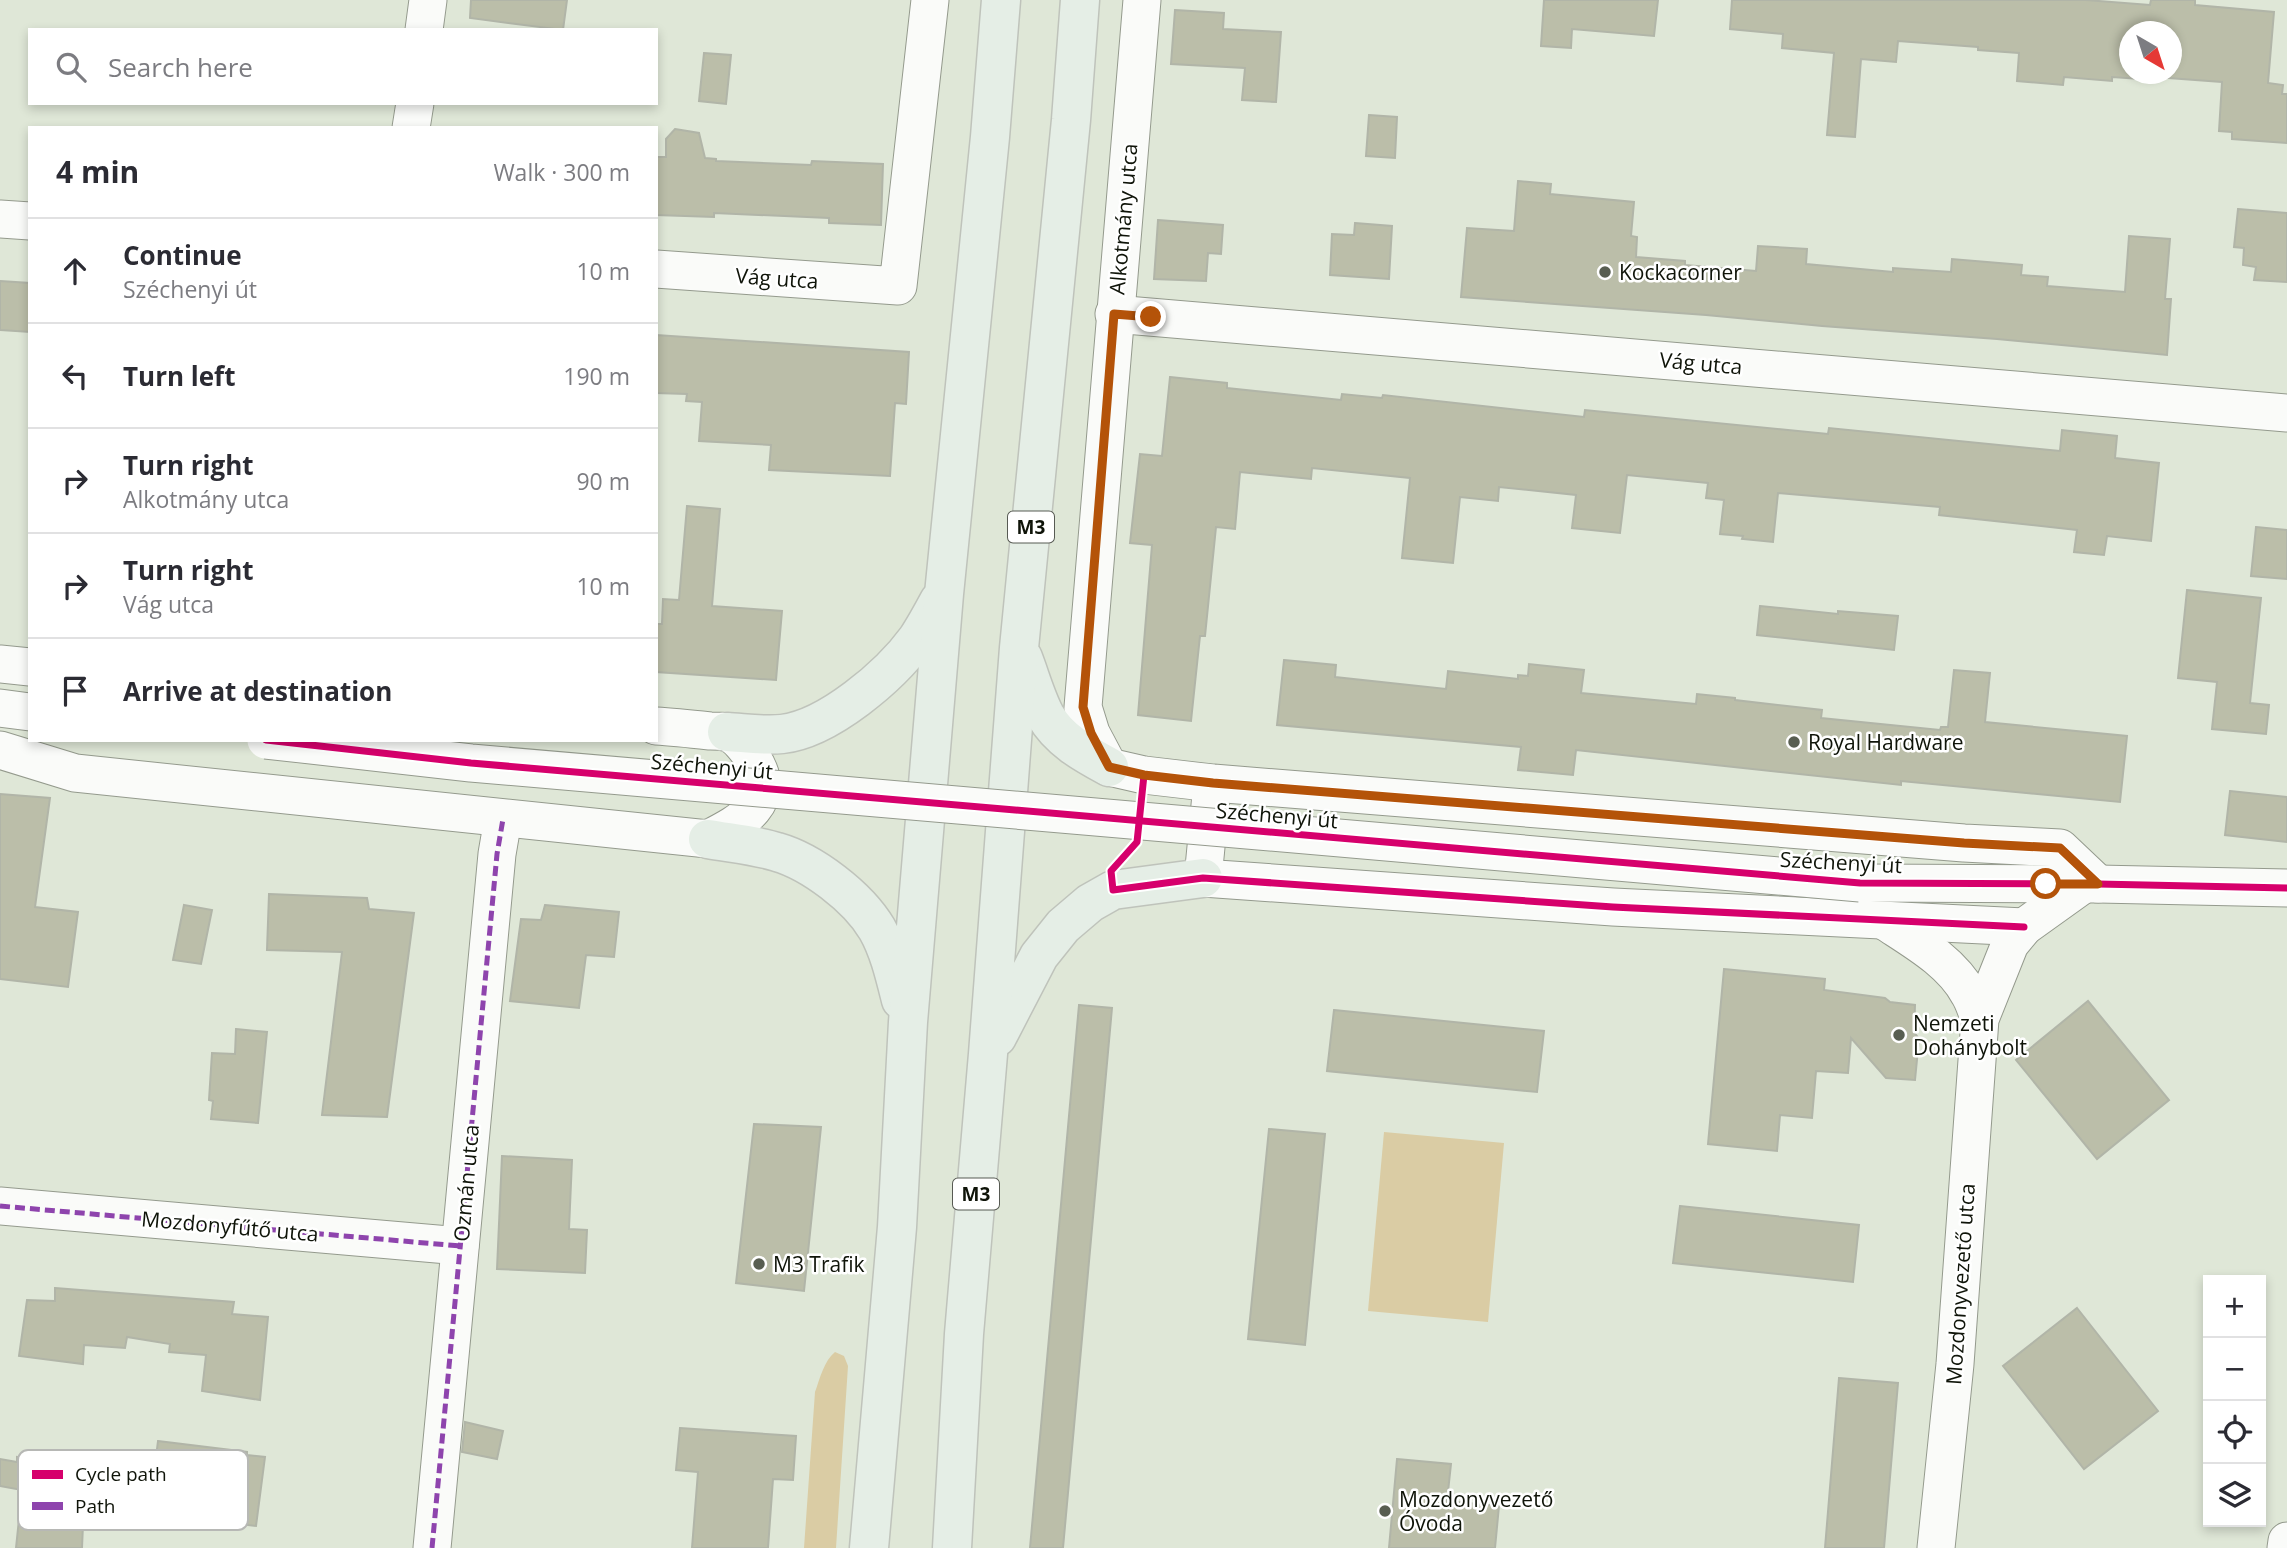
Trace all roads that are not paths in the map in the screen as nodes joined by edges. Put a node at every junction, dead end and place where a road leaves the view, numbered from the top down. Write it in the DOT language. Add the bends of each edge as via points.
graph roads {
  1 [pos="428,0"];
  2 [pos="930,0"];
  3 [pos="1001,0"];
  4 [pos="1080,0"];
  5 [pos="1142,0"];
  6 [pos="424,28"];
  7 [pos="415,105"];
  8 [pos="411,126"];
  9 [pos="0,219"];
  10 [pos="28,221"];
  11 [pos="658,269"];
  12 [pos="1114,314"];
  13 [pos="2287,413"];
  14 [pos="944,594"];
  15 [pos="1019,648"];
  16 [pos="0,664"];
  17 [pos="28,667"];
  18 [pos="0,708"];
  19 [pos="28,712"];
  20 [pos="658,726"];
  21 [pos="727,732"];
  22 [pos="284,742"];
  23 [pos="0,750"];
  24 [pos="1109,767"];
  25 [pos="1213,783"];
  26 [pos="503,819"];
  27 [pos="708,839"];
  28 [pos="1203,878"];
  29 [pos="2091,884"];
  30 [pos="2287,888"];
  31 [pos="1886,922"];
  32 [pos="2024,927"];
  33 [pos="1980,1019"];
  34 [pos="908,1022"];
  35 [pos="988,1054"];
  36 [pos="0,1206"];
  37 [pos="460,1245"];
  38 [pos="2287,1541"];
  39 [pos="432,1548"];
  40 [pos="869,1548"];
  41 [pos="952,1548"];
  42 [pos="1936,1548"];
  43 [pos="2286,1548"];
  1 -- 6 [label="street"];
  2 -- 11 [label="street, Vág utca" via="898,286"];
  3 -- 14 [label="main road"];
  4 -- 15 [label="main road, M3"];
  5 -- 12 [label="street, Alkotmány utca"];
  7 -- 8 [label="street"];
  9 -- 10 [label="street"];
  12 -- 13 [label="street, Vág utca"];
  12 -- 24 [label="street, Alkotmány utca" via="1083,707"];
  14 -- 21 [label="main road" via="916,640 851,704 818,723 782,734"];
  14 -- 34 [label="main road"];
  15 -- 24 [label="main road" via="1046,716 1081,752"];
  15 -- 35 [label="main road, M3"];
  16 -- 17 [label="street"];
  18 -- 19 [label="street"];
  20 -- 21 [label="street"];
  21 -- 27 [label="street" via="746,747 755,762 762,793 746,817"];
  22 -- 29 [label="street, Széchenyi út, bridge" via="471,763 1860,883"];
  23 -- 26 [label="street" via="75,773"];
  24 -- 25 [label="street"];
  25 -- 28 [label="street"];
  25 -- 29 [label="street" via="2060,848"];
  26 -- 27 [label="street"];
  26 -- 37 [label="street, Ozmán utca"];
  27 -- 34 [label="main road" via="777,852 801,862 859,905 878,930"];
  28 -- 31 [label="street"];
  28 -- 35 [label="main road" via="1113,890 1090,903 1063,926 1039,956"];
  29 -- 30 [label="street, Széchenyi út"];
  29 -- 32 [label="street"];
  31 -- 32 [label="street"];
  31 -- 33 [label="street" via="1952,972 1969,993"];
  32 -- 33 [label="street, Mozdonyvezető utca" via="2010,944"];
  33 -- 42 [label="street, Mozdonyvezető utca" via="1955,1364"];
  34 -- 40 [label="main road" via="897,1227"];
  35 -- 41 [label="main road, M3" via="964,1334"];
  36 -- 37 [label="street, Mozdonyfűtő utca"];
  37 -- 39 [label="street, Ozmán utca"];
  38 -- 43 [label="street"];
}
